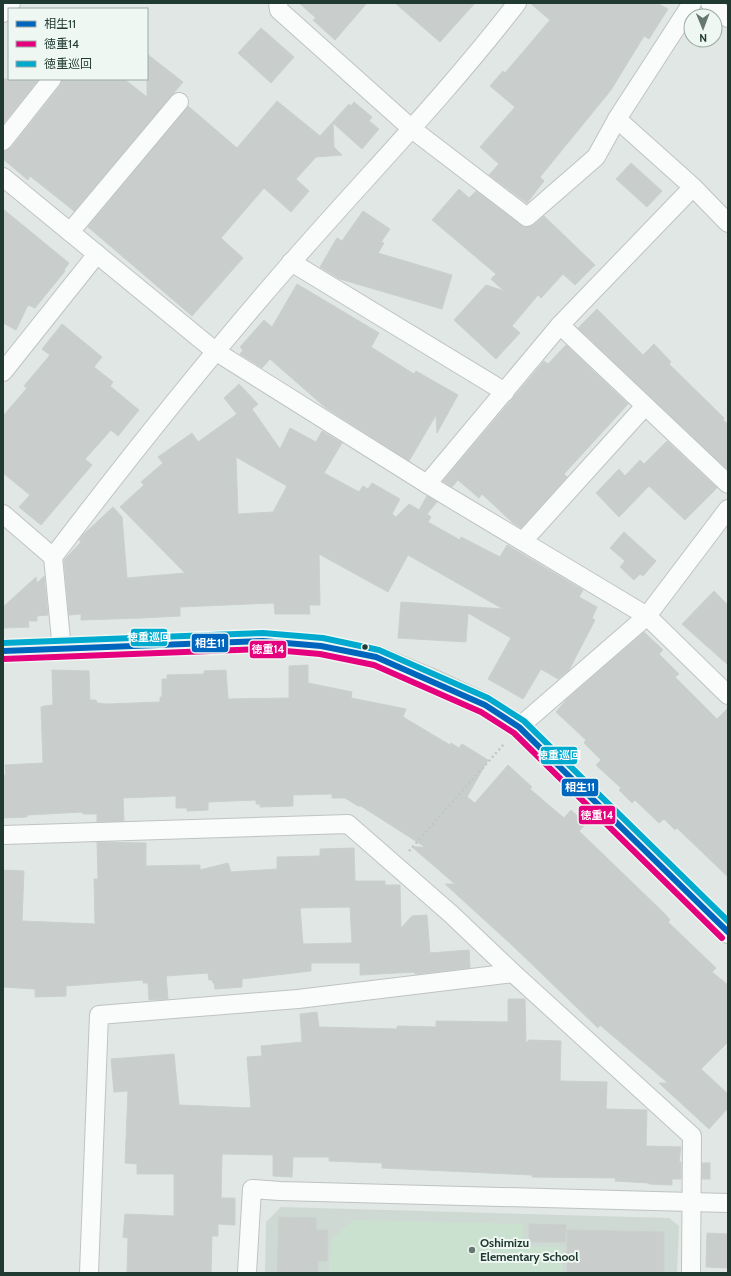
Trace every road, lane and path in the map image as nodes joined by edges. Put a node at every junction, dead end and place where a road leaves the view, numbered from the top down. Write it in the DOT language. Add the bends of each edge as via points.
graph roads {
  1 [pos="11,3"];
  2 [pos="278,3"];
  3 [pos="517,3"];
  4 [pos="692,3"];
  5 [pos="710,3"];
  6 [pos="3,13"];
  7 [pos="728,18"];
  8 [pos="51,80"];
  9 [pos="179,102"];
  10 [pos="617,119"];
  11 [pos="412,129"];
  12 [pos="3,141"];
  13 [pos="3,177"];
  14 [pos="693,187"];
  15 [pos="728,223"];
  16 [pos="70,232"];
  17 [pos="97,254"];
  18 [pos="291,262"];
  19 [pos="560,325"];
  20 [pos="216,350"];
  21 [pos="9,355"];
  22 [pos="3,372"];
  23 [pos="505,392"];
  24 [pos="645,406"];
  25 [pos="427,484"];
  26 [pos="728,484"];
  27 [pos="728,509"];
  28 [pos="3,514"];
  29 [pos="523,542"];
  30 [pos="53,557"];
  31 [pos="647,616"];
  32 [pos="62,650"];
  33 [pos="3,651"];
  34 [pos="728,695"];
  35 [pos="519,727"];
  36 [pos="3,835"];
  37 [pos="395,867"];
  38 [pos="728,932"];
  39 [pos="513,973"];
  40 [pos="690,1202"];
  41 [pos="728,1203"];
  42 [pos="89,1273"];
  43 [pos="248,1273"];
  44 [pos="691,1273"];
  1 -- 6 [label="street"];
  2 -- 11 [label="street" via="279,10"];
  3 -- 11 [label="street"];
  4 -- 10 [label="street"];
  5 -- 7 [label="street"];
  8 -- 12 [label="street"];
  9 -- 16 [label="street"];
  10 -- 11 [label="street" via="596,157 527,217"];
  10 -- 14 [label="street"];
  11 -- 18 [label="street"];
  13 -- 16 [label="street"];
  14 -- 15 [label="street"];
  14 -- 19 [label="street"];
  16 -- 17 [label="street"];
  17 -- 20 [label="street"];
  17 -- 21 [label="street"];
  18 -- 20 [label="street"];
  18 -- 23 [label="street"];
  19 -- 23 [label="street"];
  19 -- 24 [label="street"];
  20 -- 25 [label="street"];
  20 -- 30 [label="street"];
  21 -- 22 [label="street"];
  23 -- 25 [label="street"];
  24 -- 26 [label="street"];
  24 -- 29 [label="street"];
  25 -- 29 [label="street"];
  27 -- 31 [label="street"];
  28 -- 30 [label="street"];
  29 -- 31 [label="street"];
  30 -- 32 [label="street"];
  31 -- 34 [label="street"];
  31 -- 35 [label="street"];
  32 -- 33 [label="street"];
  32 -- 35 [label="street" via="263,640 321,646 376,657 428,678 485,705"];
  35 -- 37 [label="path"];
  35 -- 38 [label="street"];
  36 -- 37 [label="street" via="348,824"];
  37 -- 39 [label="street" via="451,914"];
  39 -- 40 [label="street" via="692,1136"];
  39 -- 42 [label="street" via="298,999 99,1016"];
  40 -- 41 [label="street"];
  40 -- 43 [label="street" via="252,1189"];
  40 -- 44 [label="street"];
}
